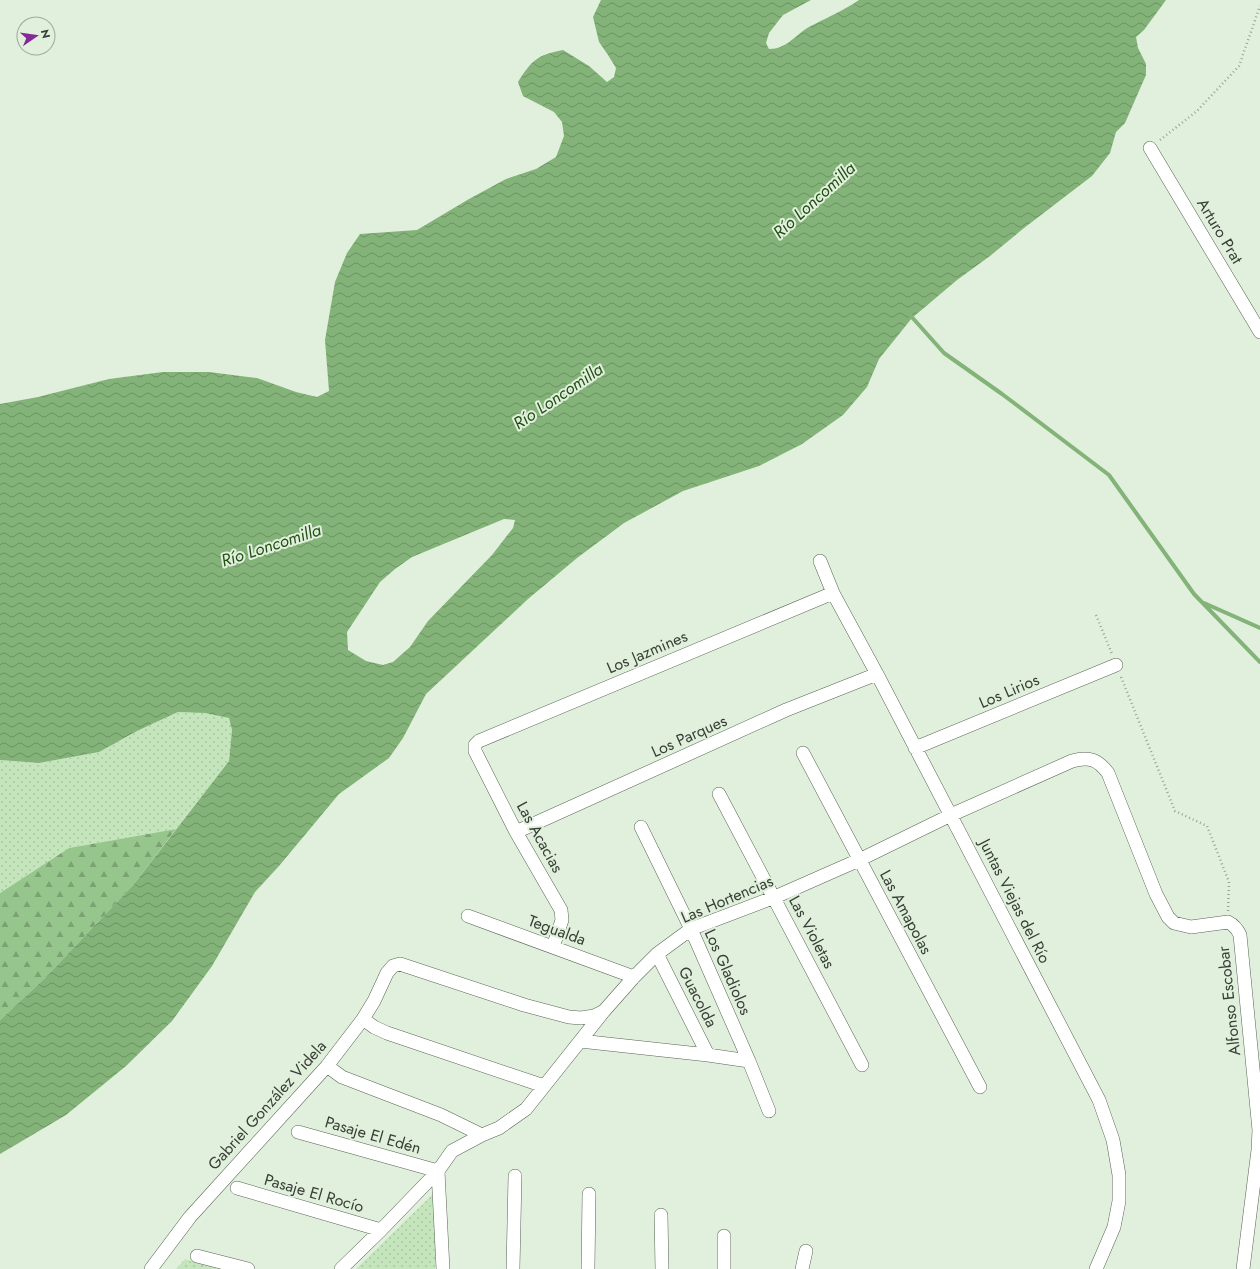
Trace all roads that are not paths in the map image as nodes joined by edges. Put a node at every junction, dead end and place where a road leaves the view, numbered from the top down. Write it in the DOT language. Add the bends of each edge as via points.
graph roads {
  1 [pos="1150,148"];
  2 [pos="1260,332"];
  3 [pos="820,561"];
  4 [pos="833,593"];
  5 [pos="1116,665"];
  6 [pos="877,674"];
  7 [pos="475,745"];
  8 [pos="915,748"];
  9 [pos="803,753"];
  10 [pos="1072,761"];
  11 [pos="720,794"];
  12 [pos="951,815"];
  13 [pos="641,827"];
  14 [pos="516,832"];
  15 [pos="859,860"];
  16 [pos="775,898"];
  17 [pos="468,916"];
  18 [pos="691,929"];
  19 [pos="553,947"];
  20 [pos="657,954"];
  21 [pos="634,977"];
  22 [pos="604,1011"];
  23 [pos="362,1019"];
  24 [pos="580,1041"];
  25 [pos="708,1055"];
  26 [pos="749,1061"];
  27 [pos="862,1065"];
  28 [pos="327,1066"];
  29 [pos="544,1086"];
  30 [pos="980,1087"];
  31 [pos="769,1111"];
  32 [pos="298,1132"];
  33 [pos="482,1135"];
  34 [pos="440,1167"];
  35 [pos="515,1176"];
  36 [pos="237,1188"];
  37 [pos="589,1194"];
  38 [pos="661,1215"];
  39 [pos="381,1230"];
  40 [pos="724,1236"];
  41 [pos="806,1251"];
  42 [pos="197,1256"];
  43 [pos="151,1269"];
  44 [pos="248,1269"];
  45 [pos="341,1269"];
  46 [pos="443,1269"];
  47 [pos="513,1269"];
  48 [pos="588,1269"];
  49 [pos="662,1269"];
  50 [pos="724,1269"];
  51 [pos="802,1269"];
  52 [pos="1096,1269"];
  53 [pos="1243,1269"];
  1 -- 2 [label="street, Arturo Prat"];
  3 -- 4 [label="street, Juntas Viejas del Río"];
  4 -- 6 [label="street, Juntas Viejas del Río"];
  4 -- 7 [label="street, Los Jazmines" via="479,741"];
  5 -- 8 [label="street, Los Lirios"];
  6 -- 8 [label="street, Juntas Viejas del Río"];
  6 -- 14 [label="street, Los Parques" via="786,710"];
  7 -- 14 [label="street, Las Acacias" via="475,751"];
  8 -- 12 [label="street, Juntas Viejas del Río"];
  9 -- 15 [label="street, Las Amapolas"];
  10 -- 12 [label="street, Las Hortencias"];
  10 -- 53 [label="street, Alfonso Escobar" via="1081,758 1096,761 1108,773 1156,894 1168,917 1174,923 1191,927 1228,922 1238,930 1259,1130"];
  11 -- 16 [label="street, Las Violetas"];
  12 -- 15 [label="street, Las Hortencias"];
  12 -- 52 [label="street, Juntas Viejas del Río" via="1099,1100 1113,1140 1119,1175 1119,1201 1114,1227"];
  13 -- 18 [label="street, Los Gladiolos"];
  14 -- 19 [label="street, Las Acacias" via="561,910 562,920"];
  15 -- 16 [label="street, Las Hortencias"];
  15 -- 30 [label="street, Las Amapolas"];
  16 -- 18 [label="street, Las Hortencias"];
  16 -- 27 [label="street, Las Violetas"];
  17 -- 19 [label="street, Tegualda"];
  18 -- 20 [label="street, Las Hortencias"];
  18 -- 26 [label="street, Los Gladiolos"];
  19 -- 21 [label="street, Tegualda"];
  20 -- 21 [label="street, Las Hortencias"];
  20 -- 25 [label="street, Guacolda"];
  21 -- 22 [label="street, Las Hortencias"];
  22 -- 23 [label="street, Gabriel González Videla" via="594,1016 569,1017 524,1005 400,964 393,966 388,973"];
  22 -- 24 [label="street, Las Hortencias"];
  23 -- 28 [label="street, Gabriel González Videla"];
  23 -- 29 [label="street" via="387,1033"];
  24 -- 25 [label="street"];
  24 -- 29 [label="street, Las Hortencias"];
  25 -- 26 [label="street"];
  26 -- 31 [label="street, Los Gladiolos"];
  28 -- 33 [label="street" via="342,1077 441,1115"];
  28 -- 43 [label="street, Gabriel González Videla" via="190,1217"];
  29 -- 33 [label="street, Las Hortencias" via="526,1109 499,1128"];
  32 -- 34 [label="street, Pasaje El Edén"];
  33 -- 34 [label="street, Las Hortencias" via="452,1151"];
  34 -- 39 [label="street, Las Hortencias"];
  34 -- 46 [label="street"];
  35 -- 47 [label="street"];
  36 -- 39 [label="street, Pasaje El Rocío"];
  37 -- 48 [label="street"];
  38 -- 49 [label="street"];
  39 -- 45 [label="street, Las Hortencias"];
  40 -- 50 [label="street"];
  41 -- 51 [label="street"];
  42 -- 44 [label="street"];
}
